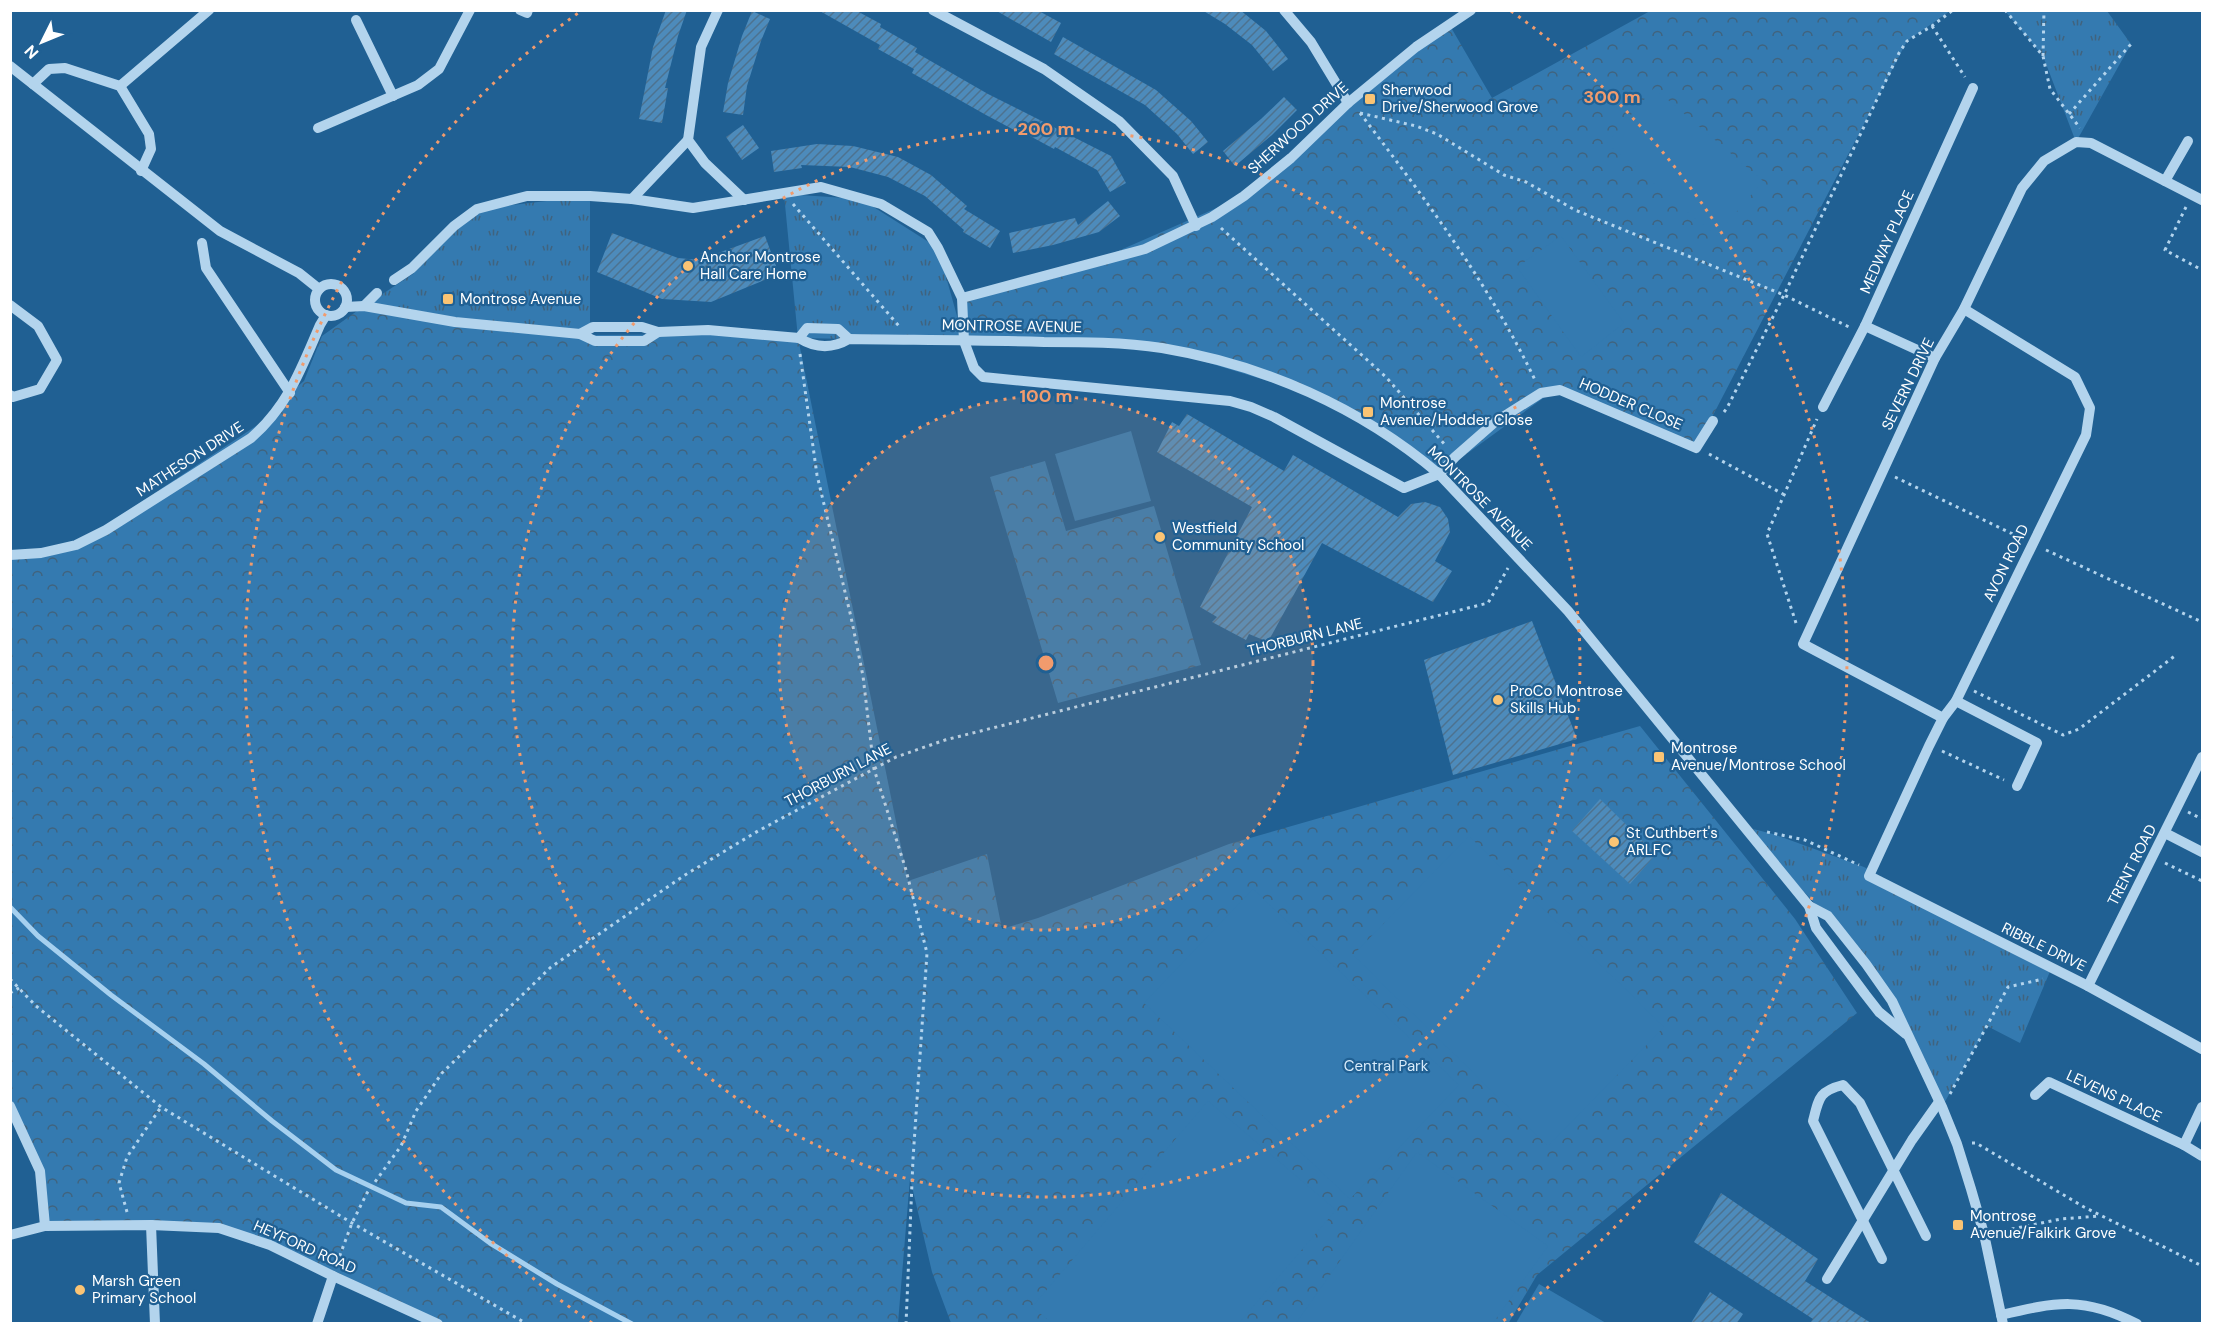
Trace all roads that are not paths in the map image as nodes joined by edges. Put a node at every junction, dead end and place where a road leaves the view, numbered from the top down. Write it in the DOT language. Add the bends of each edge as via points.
graph roads {
  1 [pos="209,10"];
  2 [pos="470,10"];
  3 [pos="520,10"];
  4 [pos="528,10"];
  5 [pos="718,10"];
  6 [pos="933,10"];
  7 [pos="1284,10"];
  8 [pos="1471,10"];
  9 [pos="356,20"];
  10 [pos="10,66"];
  11 [pos="33,84"];
  12 [pos="120,87"];
  13 [pos="1973,88"];
  14 [pos="393,96"];
  15 [pos="1347,103"];
  16 [pos="318,128"];
  17 [pos="688,140"];
  18 [pos="2188,141"];
  19 [pos="141,171"];
  20 [pos="2165,181"];
  21 [pos="632,199"];
  22 [pos="744,200"];
  23 [pos="2202,200"];
  24 [pos="1196,226"];
  25 [pos="202,243"];
  26 [pos="394,280"];
  27 [pos="319,289"];
  28 [pos="377,293"];
  29 [pos="962,298"];
  30 [pos="10,305"];
  31 [pos="364,306"];
  32 [pos="345,307"];
  33 [pos="1964,309"];
  34 [pos="326,315"];
  35 [pos="1863,329"];
  36 [pos="798,338"];
  37 [pos="849,339"];
  38 [pos="964,341"];
  39 [pos="1935,358"];
  40 [pos="290,393"];
  41 [pos="10,395"];
  42 [pos="1823,407"];
  43 [pos="1713,421"];
  44 [pos="1439,474"];
  45 [pos="10,555"];
  46 [pos="1956,701"];
  47 [pos="1943,718"];
  48 [pos="2202,757"];
  49 [pos="2017,786"];
  50 [pos="2165,833"];
  51 [pos="2202,852"];
  52 [pos="1870,873"];
  53 [pos="1809,906"];
  54 [pos="2088,986"];
  55 [pos="1906,1034"];
  56 [pos="2202,1049"];
  57 [pos="2035,1095"];
  58 [pos="1940,1104"];
  59 [pos="10,1106"];
  60 [pos="2202,1107"];
  61 [pos="2184,1145"];
  62 [pos="2202,1156"];
  63 [pos="1894,1169"];
  64 [pos="1863,1220"];
  65 [pos="151,1225"];
  66 [pos="45,1226"];
  67 [pos="10,1235"];
  68 [pos="1926,1236"];
  69 [pos="1882,1259"];
  70 [pos="333,1276"];
  71 [pos="1827,1279"];
  72 [pos="2002,1319"];
  73 [pos="155,1323"];
  74 [pos="318,1323"];
  75 [pos="438,1323"];
  76 [pos="2137,1323"];
  1 -- 12 [label="street"];
  2 -- 14 [label="street" via="439,69 418,85"];
  3 -- 4 [label="street"];
  5 -- 17 [label="street" via="701,47"];
  6 -- 24 [label="street" via="1044,69 1119,121 1173,177"];
  7 -- 15 [label="street" via="1311,42"];
  8 -- 15 [label="street, SHERWOOD DRIVE" via="1416,47"];
  9 -- 14 [label="street"];
  10 -- 11 [label="street"];
  11 -- 12 [label="street" via="49,69 66,68"];
  11 -- 19 [label="street"];
  12 -- 19 [label="street" via="149,134 151,149"];
  13 -- 35 [label="street, MEDWAY PLACE"];
  14 -- 16 [label="street"];
  15 -- 24 [label="street, SHERWOOD DRIVE" via="1291,158 1244,196"];
  17 -- 21 [label="street"];
  17 -- 22 [label="street" via="705,163"];
  18 -- 20 [label="street"];
  19 -- 27 [label="street" via="220,231 299,273"];
  20 -- 23 [label="street"];
  20 -- 33 [label="street, SEVERN DRIVE" via="2091,144 2076,142 2044,161 2022,189"];
  21 -- 22 [label="street" via="693,208"];
  21 -- 26 [label="street" via="527,196 477,209"];
  22 -- 29 [label="street" via="821,187 881,204 928,232"];
  24 -- 29 [label="street, SHERWOOD DRIVE" via="1145,249"];
  25 -- 40 [label="street" via="206,268"];
  27 -- 32 [label="street" via="327,284 337,286 345,292"];
  27 -- 34 [label="street" via="315,304"];
  28 -- 31 [label="street"];
  29 -- 38 [label="street"];
  30 -- 41 [label="street" via="38,326 57,360 40,389"];
  31 -- 32 [label="street, MONTROSE AVENUE"];
  31 -- 36 [label="street, MONTROSE AVENUE" via="455,322 580,334 595,341 644,341 658,332 708,330"];
  32 -- 34 [label="street" via="337,314"];
  33 -- 39 [label="street, SEVERN DRIVE"];
  33 -- 46 [label="street, AVON ROAD" via="2075,377 2090,408 2086,435"];
  34 -- 40 [label="street, MATHESON DRIVE"];
  35 -- 39 [label="street"];
  35 -- 42 [label="street, MEDWAY PLACE"];
  36 -- 37 [label="street, MONTROSE AVENUE" via="810,345 837,346"];
  36 -- 37 [label="street, MONTROSE AVENUE" via="807,328 838,329"];
  37 -- 38 [label="street, MONTROSE AVENUE"];
  38 -- 44 [label="street, MONTROSE AVENUE" via="1160,348 1219,361 1272,376 1324,398 1407,448"];
  38 -- 44 [label="street" via="974,368 983,377 1230,401 1274,417 1404,488"];
  39 -- 47 [label="street, SEVERN DRIVE" via="1803,644"];
  40 -- 45 [label="street, MATHESON DRIVE" via="251,438 106,530 59,550"];
  43 -- 44 [label="street, HODDER CLOSE" via="1696,448 1560,390 1541,393 1495,422"];
  44 -- 53 [label="street, MONTROSE AVENUE" via="1568,611"];
  46 -- 47 [label="street, AVON ROAD"];
  46 -- 49 [label="street" via="2037,743"];
  47 -- 52 [label="street, AVON ROAD"];
  48 -- 50 [label="street, TRENT ROAD"];
  50 -- 51 [label="street"];
  50 -- 54 [label="street, TRENT ROAD"];
  52 -- 54 [label="street, RIBBLE DRIVE"];
  53 -- 55 [label="street, MONTROSE AVENUE" via="1816,928 1865,994 1879,1012"];
  53 -- 55 [label="street, MONTROSE AVENUE" via="1828,916 1866,964 1892,1001"];
  54 -- 56 [label="street, RIBBLE DRIVE"];
  55 -- 58 [label="street, MONTROSE AVENUE"];
  57 -- 61 [label="street, LEVENS PLACE" via="2049,1082"];
  58 -- 63 [label="street"];
  58 -- 72 [label="street, MONTROSE AVENUE" via="1957,1144 1984,1234"];
  59 -- 66 [label="street" via="40,1171"];
  60 -- 61 [label="street"];
  61 -- 62 [label="street, LEVENS PLACE"];
  63 -- 64 [label="street"];
  63 -- 64 [label="street" via="1860,1103 1843,1085 1828,1089 1818,1100 1813,1121"];
  63 -- 68 [label="street"];
  64 -- 69 [label="street"];
  64 -- 71 [label="street"];
  65 -- 66 [label="street, HEYFORD ROAD"];
  65 -- 70 [label="street, HEYFORD ROAD" via="219,1228 270,1245"];
  65 -- 73 [label="street"];
  66 -- 67 [label="street, HEYFORD ROAD"];
  70 -- 74 [label="street"];
  70 -- 75 [label="street, HEYFORD ROAD"];
  72 -- 76 [label="street" via="2063,1303 2096,1306"];
}
